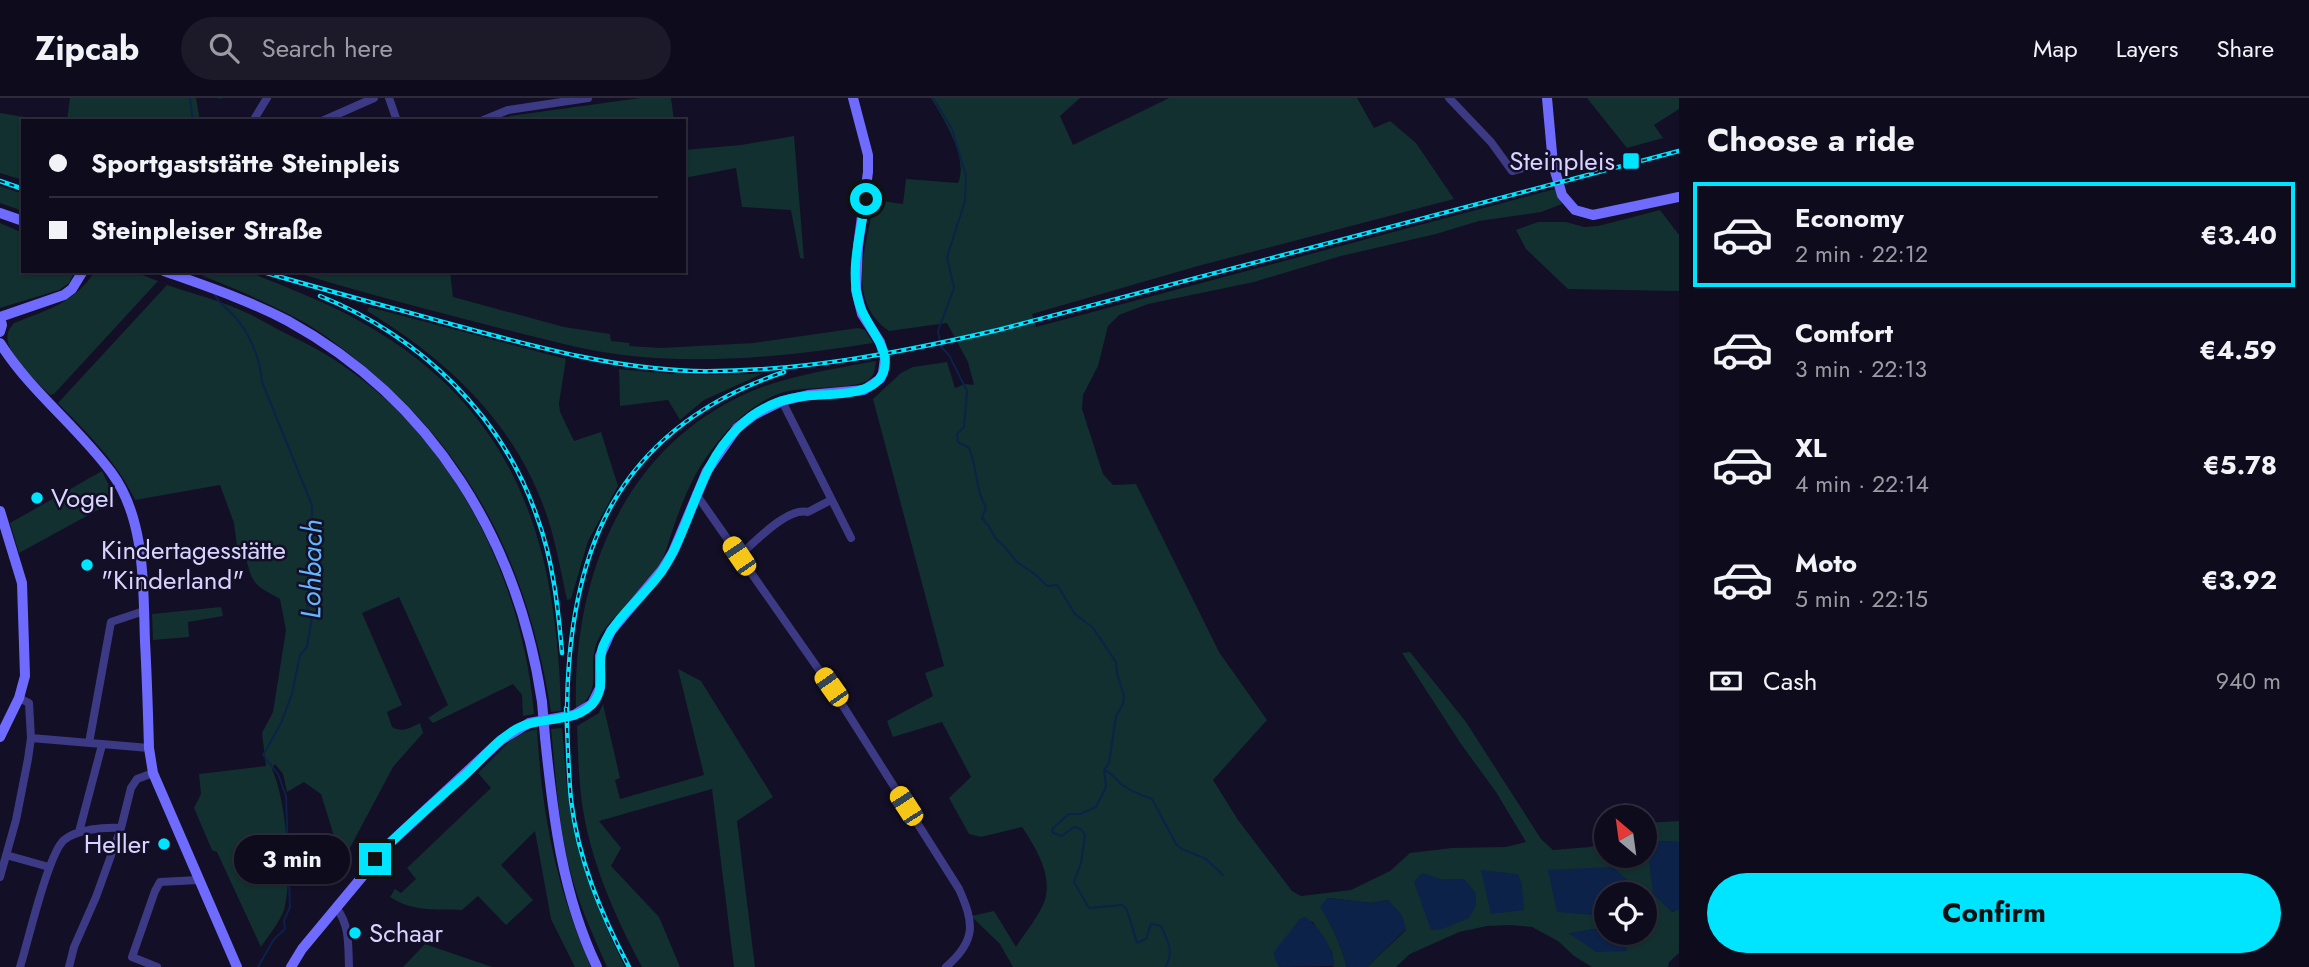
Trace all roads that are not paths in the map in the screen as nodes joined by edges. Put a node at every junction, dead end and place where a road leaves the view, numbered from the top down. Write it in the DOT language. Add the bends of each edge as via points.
graph roads {
  1 [pos="267,98"];
  2 [pos="374,98"];
  3 [pos="389,98"];
  4 [pos="588,98"];
  5 [pos="853,98"];
  6 [pos="1449,98"];
  7 [pos="1547,98"];
  8 [pos="254,119"];
  9 [pos="327,119"];
  10 [pos="396,119"];
  11 [pos="486,119"];
  12 [pos="1552,161"];
  13 [pos="1679,197"];
  14 [pos="0,213"];
  15 [pos="21,220"];
  16 [pos="82,273"];
  17 [pos="169,273"];
  18 [pos="0,317"];
  19 [pos="0,332"];
  20 [pos="0,343"];
  21 [pos="782,401"];
  22 [pos="696,494"];
  23 [pos="831,500"];
  24 [pos="0,511"];
  25 [pos="851,538"];
  26 [pos="739,556"];
  27 [pos="144,611"];
  28 [pos="19,698"];
  29 [pos="0,737"];
  30 [pos="31,738"];
  31 [pos="89,743"];
  32 [pos="102,745"];
  33 [pos="149,748"];
  34 [pos="153,773"];
  35 [pos="121,828"];
  36 [pos="79,832"];
  37 [pos="5,839"];
  38 [pos="6,855"];
  39 [pos="49,867"];
  40 [pos="0,877"];
  41 [pos="198,880"];
  42 [pos="337,909"];
  43 [pos="20,967"];
  44 [pos="69,967"];
  45 [pos="157,967"];
  46 [pos="237,967"];
  47 [pos="291,967"];
  48 [pos="349,967"];
  49 [pos="597,967"];
  50 [pos="946,967"];
  1 -- 8 [label="street"];
  2 -- 9 [label="street"];
  3 -- 10 [label="street"];
  4 -- 11 [label="street" via="508,110"];
  5 -- 21 [label="street" via="868,155 856,290 862,314 880,342 883,373 864,390"];
  6 -- 12 [label="street" via="1512,171"];
  7 -- 12 [label="street"];
  12 -- 13 [label="street" via="1562,195 1575,210 1593,215"];
  14 -- 15 [label="street"];
  16 -- 18 [label="street" via="64,295"];
  17 -- 49 [label="street, bridge" via="288,321 344,358 386,392 426,434 467,489 496,543 530,634 561,861"];
  18 -- 19 [label="street"];
  20 -- 27 [label="street" via="113,474 131,510"];
  21 -- 22 [label="street" via="737,428"];
  21 -- 23 [label="street"];
  22 -- 26 [label="street"];
  22 -- 42 [label="street" via="662,570 611,631 600,656 601,682 593,704 574,715 529,723 501,740 391,842"];
  23 -- 25 [label="street"];
  23 -- 26 [label="street" via="784,518"];
  24 -- 28 [label="street" via="22,583 25,676"];
  26 -- 50 [label="street" via="831,687 959,889 971,916 971,930 966,944"];
  27 -- 31 [label="street" via="111,622"];
  27 -- 33 [label="street"];
  28 -- 29 [label="street"];
  28 -- 30 [label="street" via="29,703"];
  30 -- 31 [label="street"];
  30 -- 37 [label="street" via="16,820"];
  31 -- 32 [label="street"];
  32 -- 33 [label="street"];
  32 -- 36 [label="street"];
  33 -- 34 [label="street"];
  34 -- 35 [label="street" via="134,782"];
  34 -- 41 [label="street"];
  35 -- 36 [label="street"];
  35 -- 44 [label="street"];
  36 -- 39 [label="street" via="59,845"];
  37 -- 38 [label="street"];
  38 -- 39 [label="street"];
  38 -- 40 [label="street"];
  39 -- 43 [label="street"];
  41 -- 45 [label="street" via="160,882 155,891 132,957"];
  41 -- 46 [label="street"];
  42 -- 47 [label="street"];
  42 -- 48 [label="street" via="347,929"];
}
